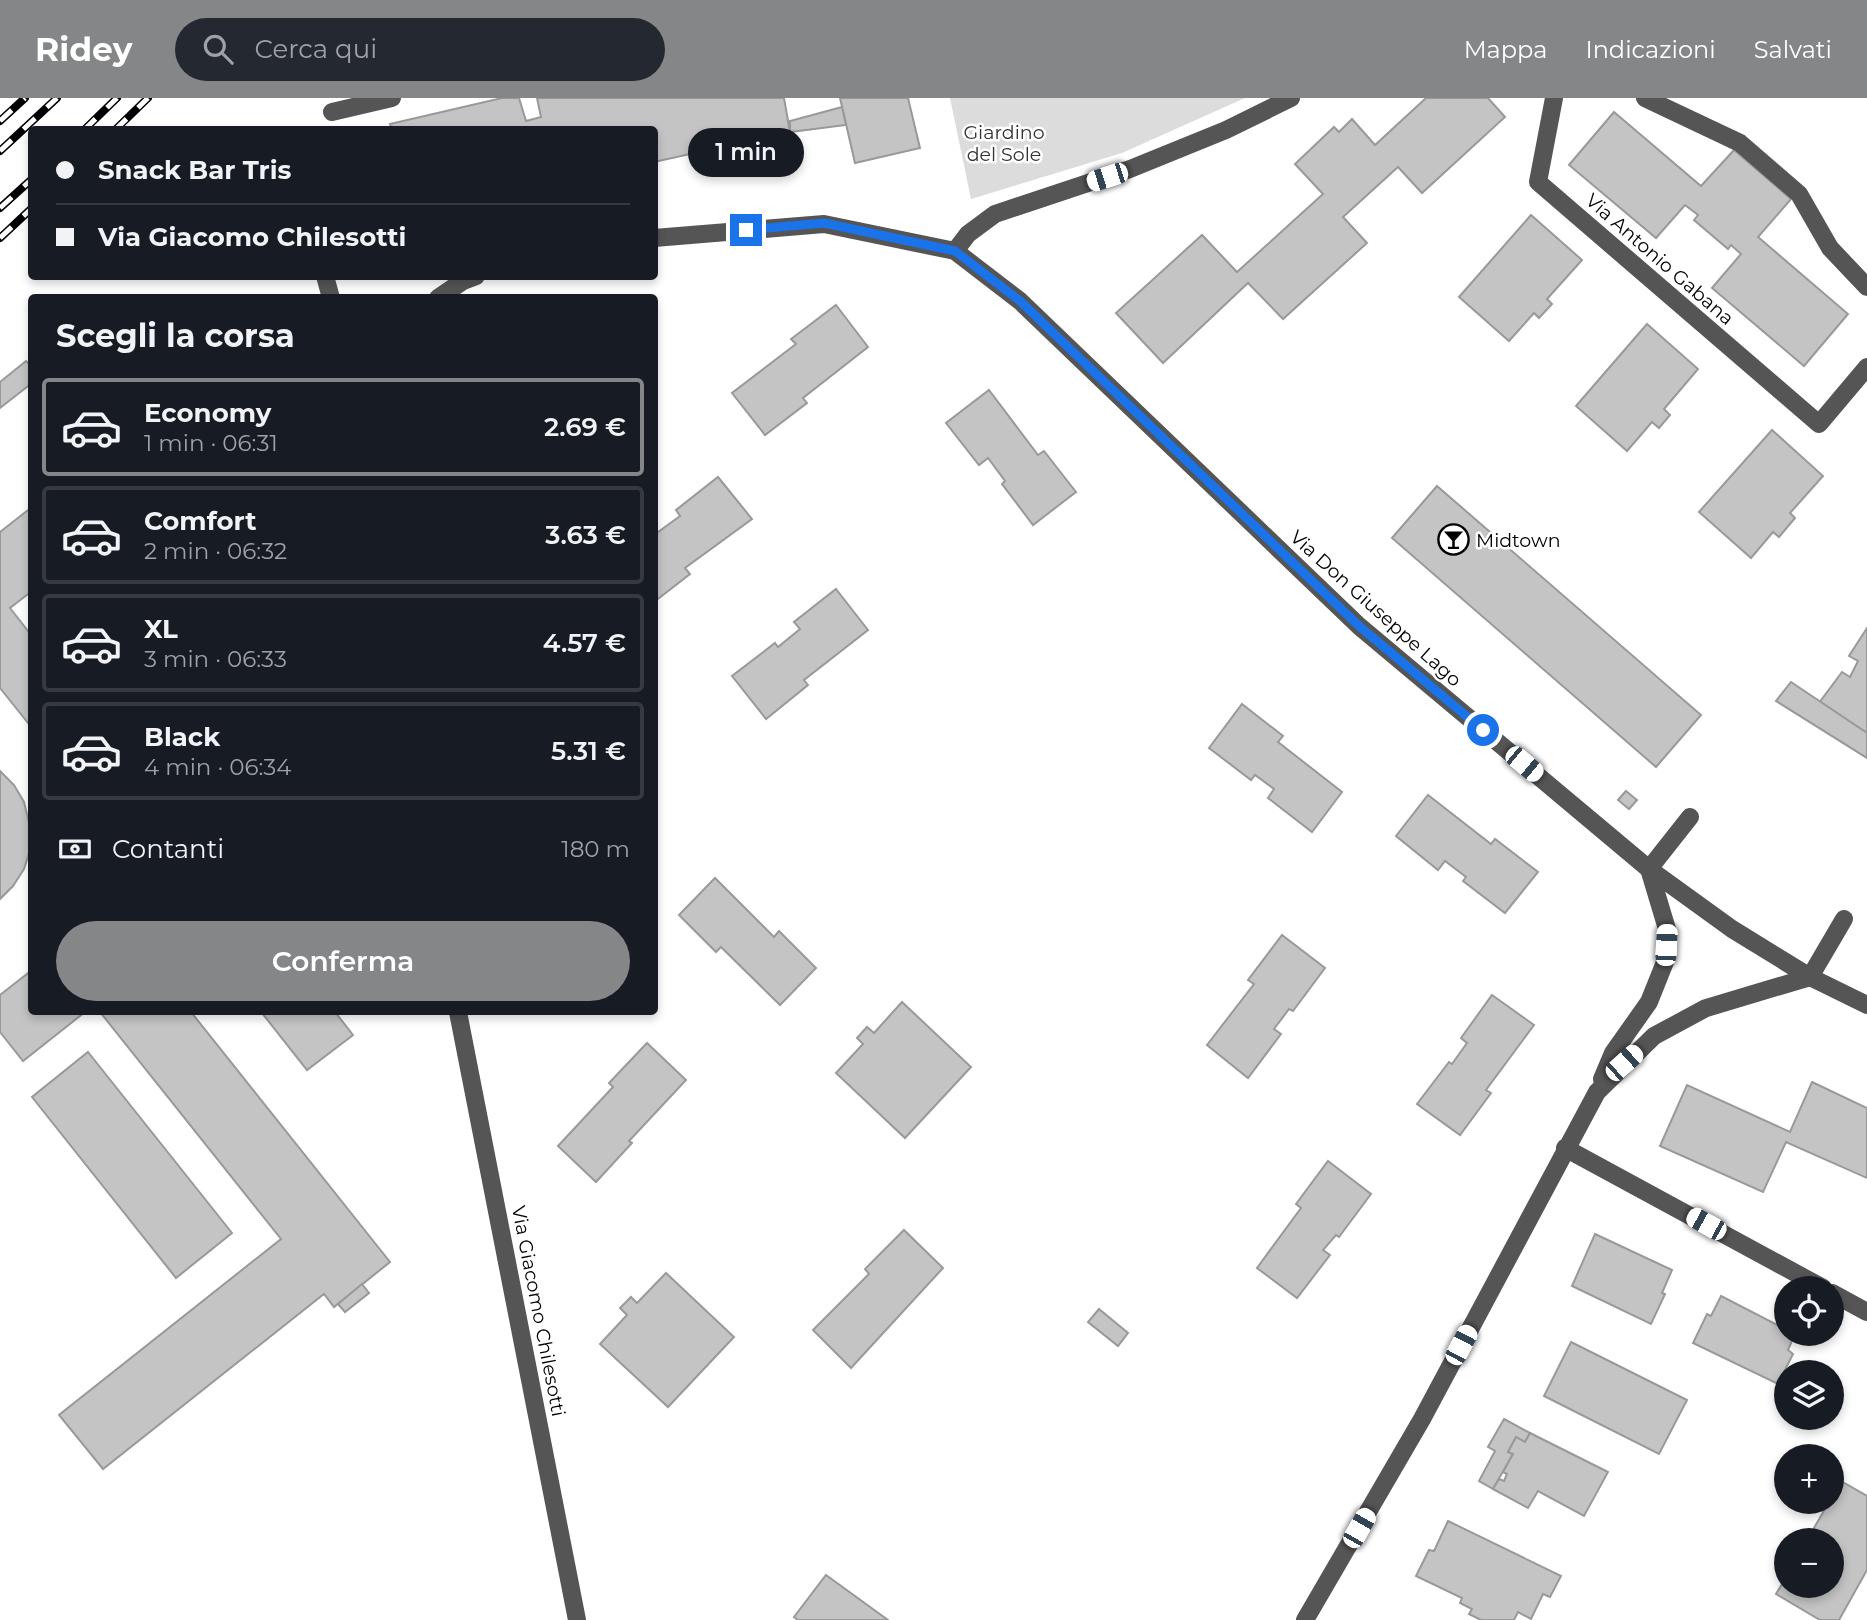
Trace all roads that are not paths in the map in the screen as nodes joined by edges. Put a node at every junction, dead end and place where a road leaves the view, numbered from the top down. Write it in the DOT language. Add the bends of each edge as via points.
graph roads {
  1 [pos="344,98"];
  2 [pos="392,98"];
  3 [pos="1291,98"];
  4 [pos="1555,98"];
  5 [pos="1645,98"];
  6 [pos="329,121"];
  7 [pos="658,238"];
  8 [pos="955,251"];
  9 [pos="466,280"];
  10 [pos="1867,287"];
  11 [pos="444,294"];
  12 [pos="1867,367"];
  13 [pos="1690,817"];
  14 [pos="1649,869"];
  15 [pos="1844,919"];
  16 [pos="1810,977"];
  17 [pos="1867,1005"];
  18 [pos="459,1015"];
  19 [pos="1597,1092"];
  20 [pos="1566,1148"];
  21 [pos="1801,1276"];
  22 [pos="1844,1300"];
  23 [pos="1867,1312"];
  24 [pos="577,1620"];
  25 [pos="1305,1620"];
  1 -- 6 [label="street"];
  2 -- 6 [label="street"];
  3 -- 8 [label="street" via="1130,169 995,214 968,234"];
  4 -- 12 [label="street, Via Antonio Gabana" via="1538,182 1819,424"];
  5 -- 10 [label="street" via="1740,143 1799,194 1830,248"];
  7 -- 8 [label="street" via="824,223"];
  8 -- 14 [label="street, Via Don Giuseppe Lago" via="1020,301 1359,626"];
  9 -- 11 [label="street"];
  13 -- 14 [label="street"];
  14 -- 16 [label="street, Via Don Giuseppe Lago" via="1732,929"];
  14 -- 19 [label="street" via="1667,929 1665,962 1649,1002 1614,1053"];
  15 -- 16 [label="street"];
  16 -- 17 [label="street, Via Don Giuseppe Lago"];
  16 -- 19 [label="street" via="1706,1008 1654,1036"];
  18 -- 24 [label="street, Via Giacomo Chilesotti"];
  19 -- 20 [label="street"];
  20 -- 21 [label="street"];
  20 -- 25 [label="street" via="1422,1419"];
  22 -- 23 [label="street"];
}
